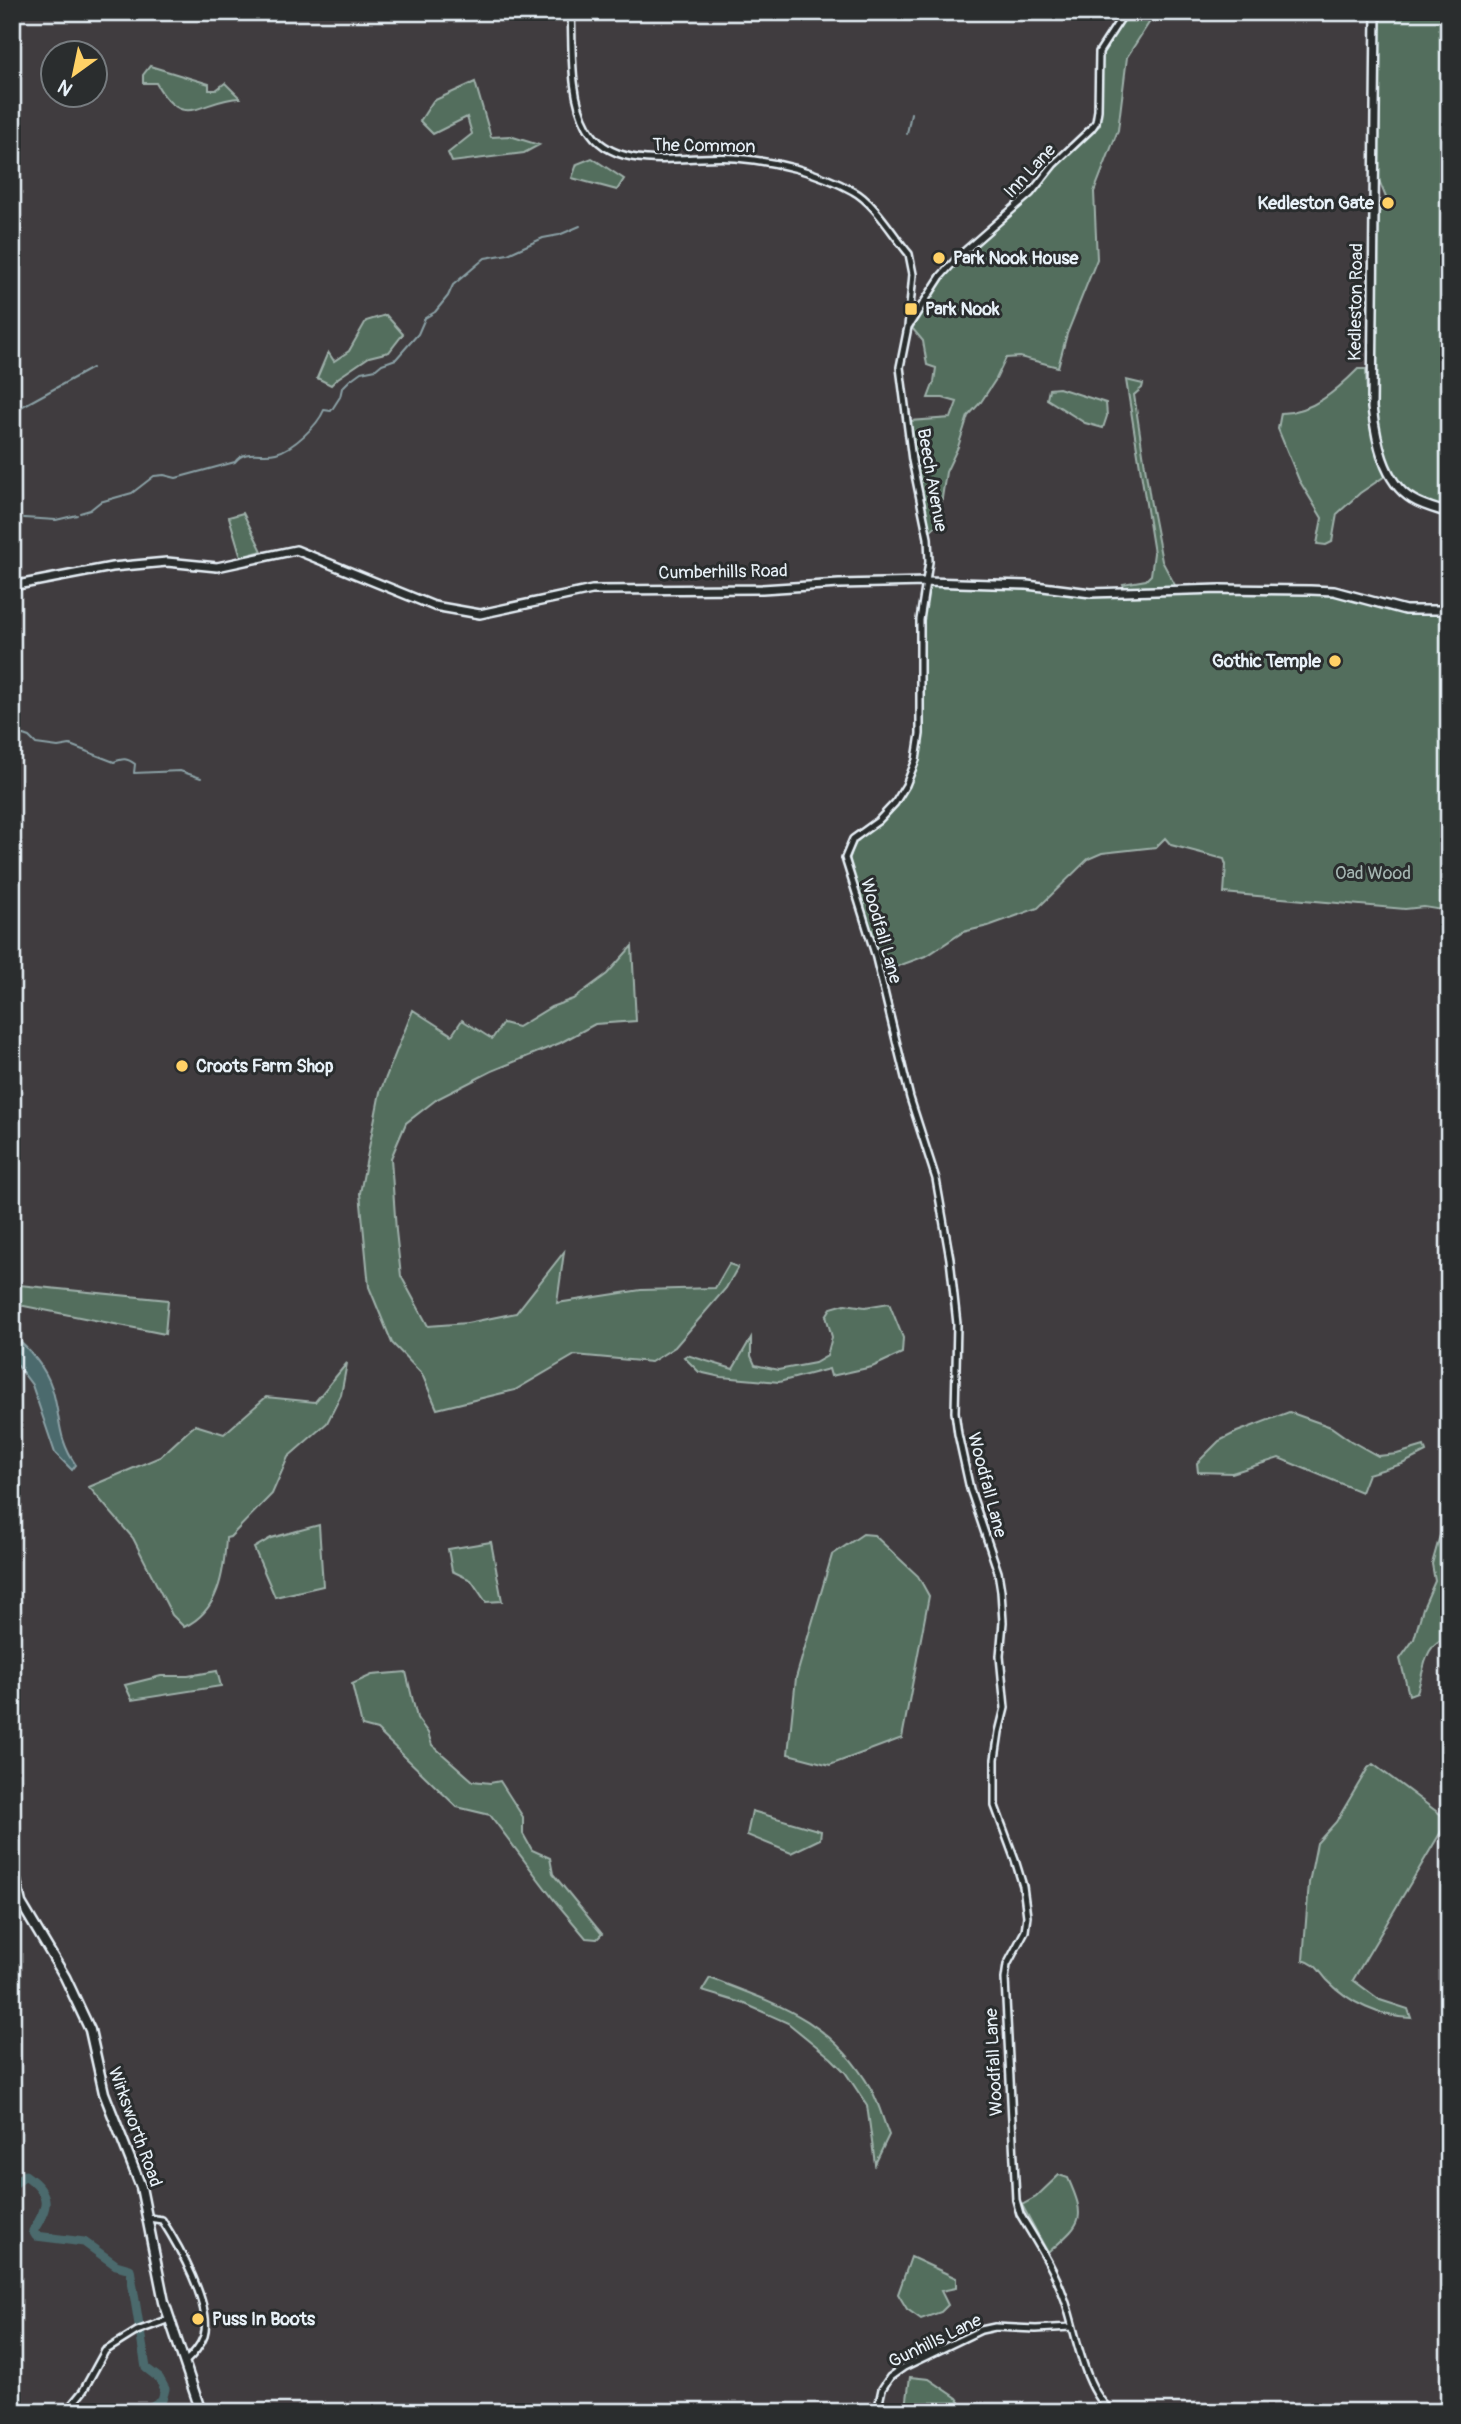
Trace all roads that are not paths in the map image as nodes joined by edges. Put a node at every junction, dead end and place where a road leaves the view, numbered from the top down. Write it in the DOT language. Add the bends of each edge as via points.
graph roads {
  1 [pos="571,12"];
  2 [pos="1125,12"];
  3 [pos="1376,12"];
  4 [pos="908,327"];
  5 [pos="902,383"];
  6 [pos="1449,513"];
  7 [pos="926,582"];
  8 [pos="12,586"];
  9 [pos="1449,610"];
  10 [pos="12,1864"];
  11 [pos="149,2218"];
  12 [pos="170,2319"];
  13 [pos="1071,2327"];
  14 [pos="184,2363"];
  15 [pos="66,2412"];
  16 [pos="201,2412"];
  17 [pos="877,2412"];
  18 [pos="1113,2412"];
  1 -- 4 [label="street, The Common" via="576,91 587,128 597,139 640,159 705,157 764,162 854,191 909,254 913,274"];
  2 -- 4 [label="street, Inn Lane" via="1099,52 1096,122 1031,193 959,256"];
  3 -- 6 [label="street, Kedleston Road" via="1372,408 1379,445 1394,480 1409,498"];
  4 -- 5 [label="street, The Common" via="900,361"];
  5 -- 7 [label="street, Beech Avenue" via="928,538"];
  7 -- 8 [label="street, Cumberhills Road" via="749,590 592,590 480,614 434,606 296,550 218,567 167,562 112,567"];
  7 -- 9 [label="street, Cumberhills Road" via="1027,585 1091,593 1334,591 1405,610"];
  7 -- 13 [label="street, Woodfall Lane" via="920,620 916,760 890,810 853,839 845,858 936,1179 950,1259 957,1324 955,1412 970,1489 1001,1591 1005,1708 995,1759 995,1806 1027,1905 1025,1931 1007,1965 1005,1979 1015,2190 1020,2214 1065,2298"];
  10 -- 11 [label="main road, Wirksworth Road" via="21,1903 86,2019 104,2093"];
  11 -- 12 [label="main road, Wirksworth Road"];
  11 -- 14 [label="street" via="162,2220 166,2226 204,2310 204,2336"];
  12 -- 14 [label="main road, Wirksworth Road"];
  12 -- 15 [label="street" via="137,2331 105,2351"];
  13 -- 17 [label="street, Gunhills Lane" via="981,2330 890,2377"];
  13 -- 18 [label="street, Woodfall Lane" via="1099,2398"];
  14 -- 16 [label="main road, Wirksworth Road"];
}
